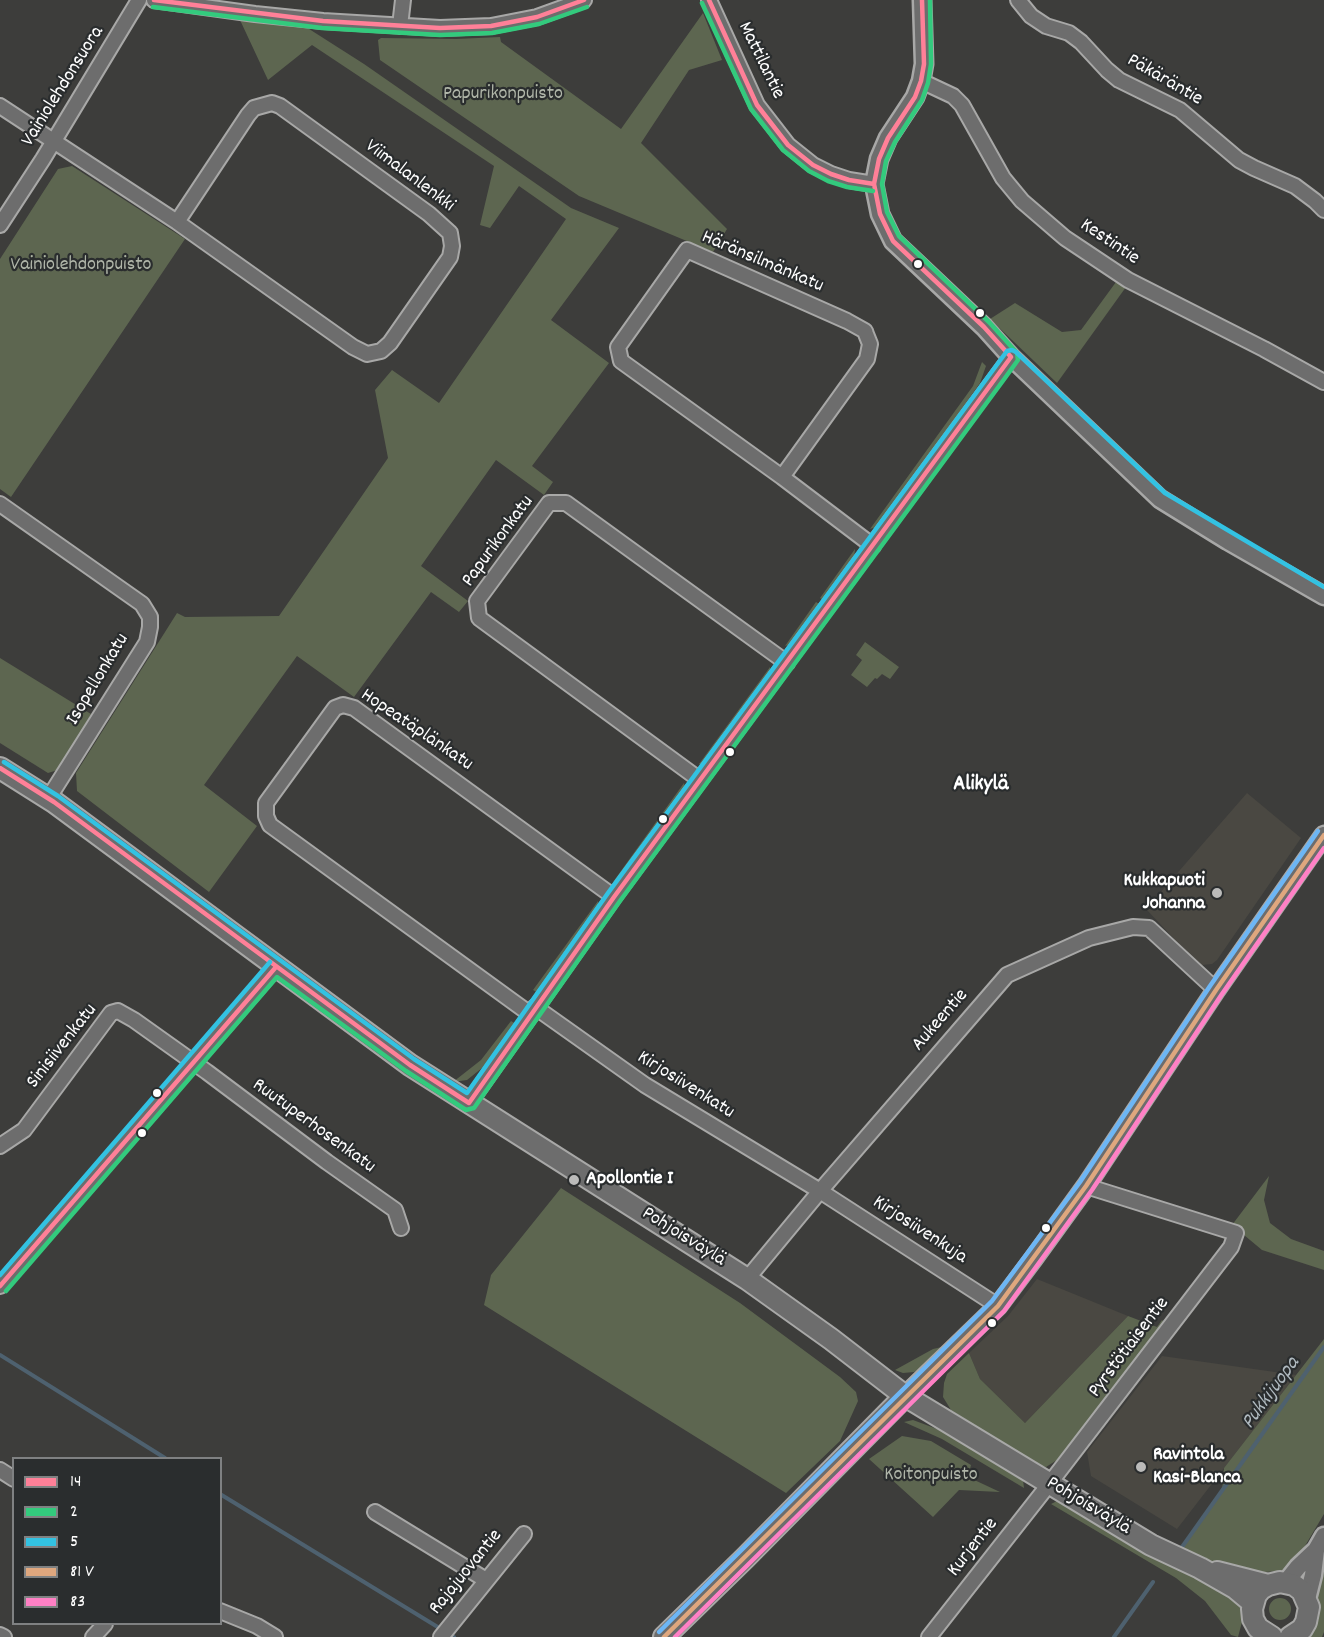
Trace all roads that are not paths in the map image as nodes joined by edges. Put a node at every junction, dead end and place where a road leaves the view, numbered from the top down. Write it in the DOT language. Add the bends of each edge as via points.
graph roads {
  1 [pos="139,0"];
  2 [pos="154,0"];
  3 [pos="403,0"];
  4 [pos="584,0"];
  5 [pos="709,0"];
  6 [pos="922,0"];
  7 [pos="1018,0"];
  8 [pos="256,7"];
  9 [pos="400,26"];
  10 [pos="921,81"];
  11 [pos="0,106"];
  12 [pos="55,140"];
  13 [pos="874,184"];
  14 [pos="1324,210"];
  15 [pos="177,222"];
  16 [pos="0,225"];
  17 [pos="1011,357"];
  18 [pos="1324,382"];
  19 [pos="782,477"];
  20 [pos="0,504"];
  21 [pos="873,546"];
  22 [pos="1324,596"];
  23 [pos="787,663"];
  24 [pos="0,768"];
  25 [pos="700,780"];
  26 [pos="48,799"];
  27 [pos="1324,835"];
  28 [pos="614,897"];
  29 [pos="276,967"];
  30 [pos="1216,990"];
  31 [pos="532,1011"];
  32 [pos="193,1063"];
  33 [pos="469,1103"];
  34 [pos="0,1146"];
  35 [pos="1086,1186"];
  36 [pos="820,1191"];
  37 [pos="401,1228"];
  38 [pos="747,1279"];
  39 [pos="0,1286"];
  40 [pos="998,1306"];
  41 [pos="905,1396"];
  42 [pos="1050,1484"];
  43 [pos="375,1512"];
  44 [pos="524,1534"];
  45 [pos="1320,1543"];
  46 [pos="1200,1568"];
  47 [pos="486,1580"];
  48 [pos="1277,1583"];
  49 [pos="1307,1599"];
  50 [pos="222,1612"];
  51 [pos="1250,1620"];
  52 [pos="103,1625"];
  53 [pos="0,1635"];
  54 [pos="4,1637"];
  55 [pos="93,1637"];
  56 [pos="275,1637"];
  57 [pos="441,1637"];
  58 [pos="664,1637"];
  59 [pos="929,1637"];
  60 [pos="1272,1637"];
  61 [pos="1290,1637"];
  1 -- 12 [label="street, Vainiolehdonsuora"];
  2 -- 8 [label="street"];
  3 -- 9 [label="street"];
  4 -- 9 [label="street" via="537,17 491,26"];
  5 -- 13 [label="street, Mattilantie" via="757,105 788,145 831,174"];
  6 -- 10 [label="street"];
  7 -- 14 [label="street, Päkäräntie" via="1030,16 1082,42 1119,80 1180,110 1239,160 1295,186"];
  8 -- 9 [label="street"];
  10 -- 13 [label="street" via="888,138"];
  10 -- 18 [label="street, Kestintie" via="953,96 962,105 1003,178 1022,201 1065,238 1128,280"];
  11 -- 12 [label="street, Viimalanlenkki"];
  12 -- 15 [label="street, Viimalanlenkki"];
  12 -- 16 [label="street, Vainiolehdonsuora"];
  13 -- 17 [label="street" via="880,214 893,241"];
  15 -- 15 [label="street, Viimalanlenkki" via="367,354 381,351 390,343 450,257 452,246 450,233 429,214 272,103 248,114"];
  17 -- 21 [label="street"];
  17 -- 22 [label="street" via="1160,499"];
  19 -- 19 [label="street, Häränsilmänkatu" via="621,361 618,347 687,250 865,331 870,344 867,359"];
  19 -- 21 [label="street, Häränsilmänkatu"];
  20 -- 26 [label="street, Isopellonkatu" via="142,604 150,617 147,642"];
  21 -- 23 [label="street"];
  23 -- 25 [label="street"];
  23 -- 25 [label="street, Papurikonkatu" via="566,503 549,503 542,512 477,601 478,618"];
  24 -- 26 [label="main road, Pohjoisväylä"];
  25 -- 28 [label="street"];
  26 -- 29 [label="main road, Pohjoisväylä"];
  27 -- 30 [label="street"];
  28 -- 31 [label="street"];
  28 -- 31 [label="street, Hopeatäplänkatu" via="354,708 335,708 267,803 270,825"];
  29 -- 32 [label="street"];
  29 -- 33 [label="main road, Pohjoisväylä"];
  30 -- 35 [label="street"];
  30 -- 36 [label="street, Aukeentie" via="1149,928 1133,927 1089,938 1007,975"];
  31 -- 33 [label="street"];
  31 -- 36 [label="street, Kirjosiivenkatu" via="645,1086"];
  32 -- 34 [label="street, Sinisiivenkatu" via="134,1020 118,1011 111,1013 24,1130"];
  32 -- 37 [label="street, Ruutuperhosenkatu" via="395,1210"];
  32 -- 39 [label="street"];
  33 -- 38 [label="main road, Pohjoisväylä"];
  35 -- 40 [label="street"];
  35 -- 42 [label="street, Pyrstötiaisentie" via="1236,1233 1232,1247"];
  36 -- 38 [label="street, Aukeentie"];
  36 -- 40 [label="street, Kirjosiivenkuja"];
  38 -- 41 [label="main road, Pohjoisväylä"];
  40 -- 41 [label="street"];
  41 -- 42 [label="main road, Pohjoisväylä"];
  41 -- 58 [label="main road"];
  42 -- 46 [label="main road, Pohjoisväylä" via="1151,1545"];
  42 -- 59 [label="street, Kurjentie"];
  43 -- 47 [label="street"];
  44 -- 47 [label="street, Rajajuovantie"];
  45 -- 48 [label="street"];
  45 -- 49 [label="street"];
  46 -- 48 [label="main road, Pohjoisväylä"];
  46 -- 51 [label="main road, Pohjoisväylä" via="1236,1588"];
  47 -- 57 [label="street, Rajajuovantie"];
  48 -- 49 [label="main road" via="1302,1591"];
  48 -- 51 [label="main road" via="1261,1589"];
  49 -- 61 [label="main road" via="1306,1622"];
  50 -- 56 [label="street"];
  51 -- 60 [label="main road, Pohjoisväylä"];
  52 -- 55 [label="street"];
  53 -- 54 [label="street"];
}
